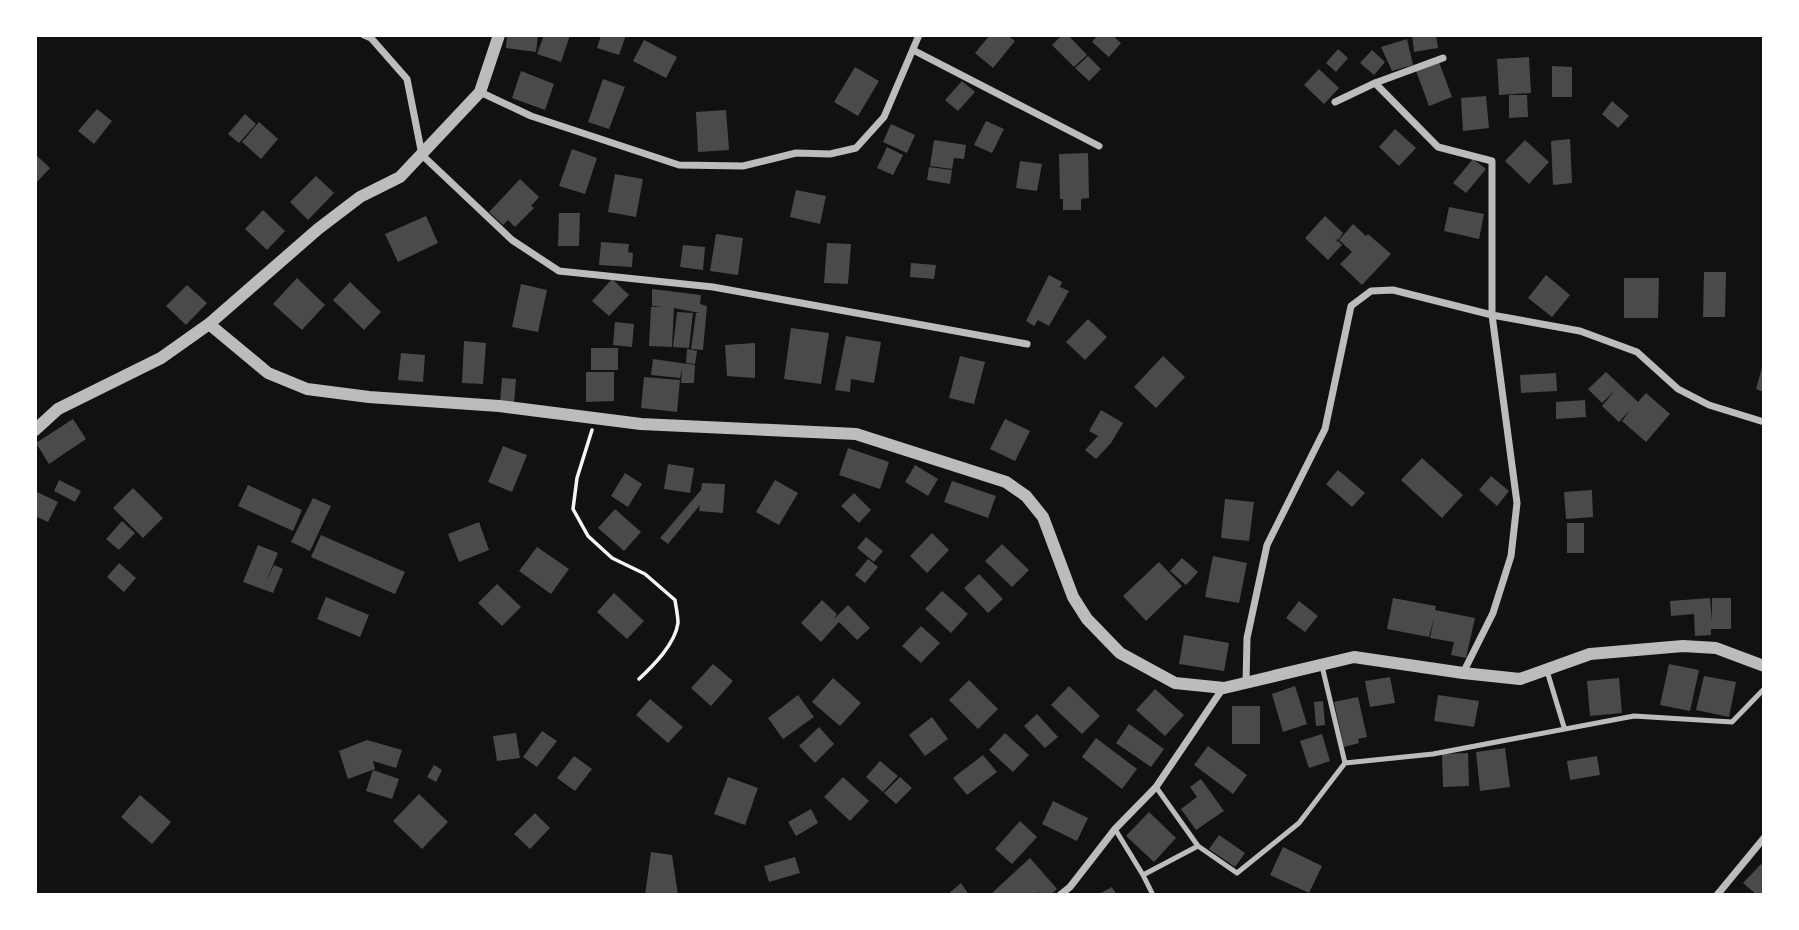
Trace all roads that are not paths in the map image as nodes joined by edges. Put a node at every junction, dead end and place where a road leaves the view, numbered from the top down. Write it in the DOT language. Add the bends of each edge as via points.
graph roads {
  1 [pos="364,35"];
  2 [pos="499,35"];
  3 [pos="919,35"];
  4 [pos="913,51"];
  5 [pos="1443,58"];
  6 [pos="1374,83"];
  7 [pos="480,92"];
  8 [pos="1335,102"];
  9 [pos="1099,146"];
  10 [pos="422,155"];
  11 [pos="1492,315"];
  12 [pos="209,324"];
  13 [pos="1027,344"];
  14 [pos="1764,422"];
  15 [pos="35,430"];
  16 [pos="1322,666"];
  17 [pos="1764,666"];
  18 [pos="1547,668"];
  19 [pos="1463,673"];
  20 [pos="1246,684"];
  21 [pos="1224,688"];
  22 [pos="1764,690"];
  23 [pos="1564,727"];
  24 [pos="1345,763"];
  25 [pos="1156,787"];
  26 [pos="1115,829"];
  27 [pos="1764,838"];
  28 [pos="1198,846"];
  29 [pos="1143,875"];
  30 [pos="1060,895"];
  31 [pos="1153,895"];
  32 [pos="1717,895"];
  1 -- 10 [label="street" via="407,79"];
  2 -- 7 [label="street"];
  3 -- 4 [label="street"];
  4 -- 7 [label="street" via="884,117 856,148 830,154 796,153 743,166 679,166 531,116"];
  4 -- 9 [label="street"];
  5 -- 6 [label="street"];
  6 -- 8 [label="street"];
  6 -- 11 [label="street" via="1438,146 1492,161"];
  7 -- 10 [label="street"];
  10 -- 12 [label="street" via="400,177 360,197 318,229"];
  10 -- 13 [label="street" via="512,240 559,271 713,287"];
  11 -- 14 [label="street" via="1580,331 1637,352 1678,389 1709,405"];
  11 -- 19 [label="street" via="1517,503 1511,556 1493,613"];
  11 -- 20 [label="street" via="1393,290 1371,291 1351,306 1325,429 1267,545 1247,638"];
  12 -- 15 [label="street" via="161,358 58,408"];
  12 -- 21 [label="street" via="268,373 307,389 640,424 856,434 1006,482 1026,496 1043,517 1073,597 1120,653 1175,683"];
  16 -- 19 [label="street" via="1353,657"];
  16 -- 20 [label="street"];
  16 -- 24 [label="lane"];
  17 -- 18 [label="street" via="1716,648 1683,646 1590,654"];
  18 -- 19 [label="street" via="1521,679"];
  18 -- 23 [label="lane"];
  20 -- 21 [label="street"];
  21 -- 25 [label="street"];
  22 -- 23 [label="lane" via="1732,722 1634,716"];
  23 -- 24 [label="lane" via="1433,754"];
  24 -- 28 [label="lane" via="1299,823 1237,873"];
  25 -- 26 [label="street"];
  25 -- 28 [label="lane"];
  26 -- 29 [label="lane"];
  26 -- 30 [label="street"];
  27 -- 32 [label="street"];
  28 -- 29 [label="lane"];
  29 -- 31 [label="lane"];
}
